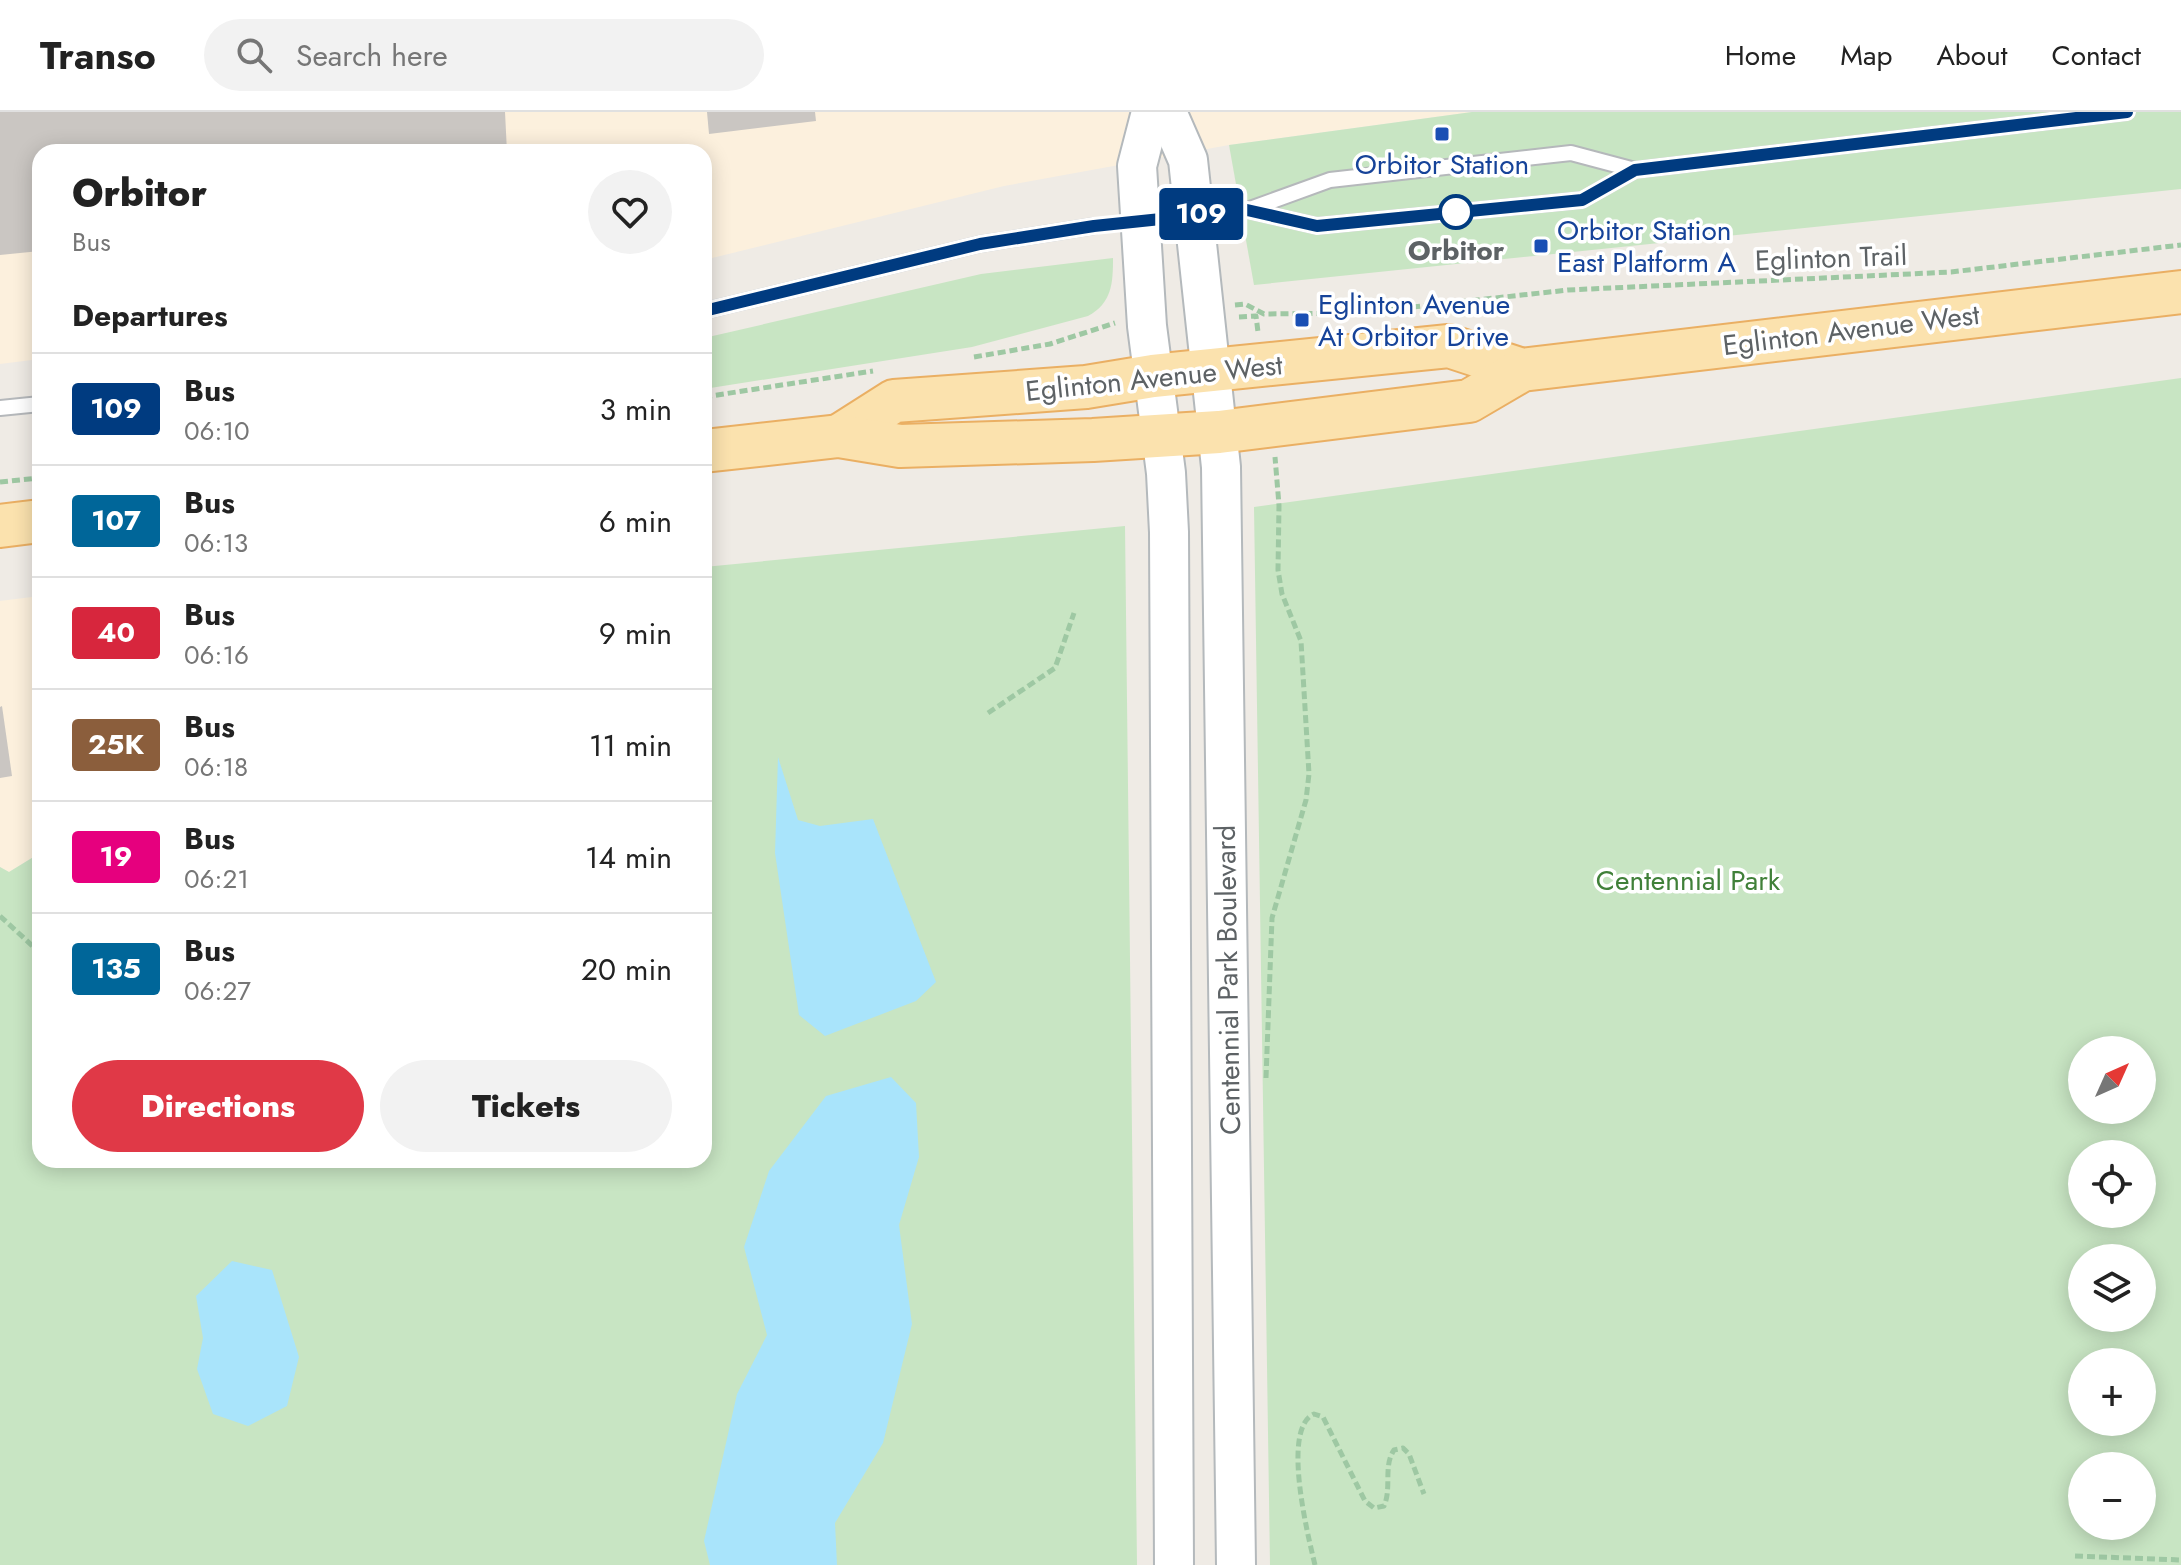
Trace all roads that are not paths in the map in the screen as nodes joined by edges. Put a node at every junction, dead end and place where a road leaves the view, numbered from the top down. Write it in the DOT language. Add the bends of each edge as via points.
graph roads {
  1 [pos="1151,112"];
  2 [pos="1167,112"];
  3 [pos="2127,112"];
  4 [pos="1635,170"];
  5 [pos="1094,226"];
  6 [pos="2181,292"];
  7 [pos="712,309"];
  8 [pos="1522,370"];
  9 [pos="1216,400"];
  10 [pos="32,405"];
  11 [pos="1157,406"];
  12 [pos="0,408"];
  13 [pos="839,436"];
  14 [pos="712,450"];
  15 [pos="32,522"];
  16 [pos="0,526"];
  17 [pos="1174,1565"];
  18 [pos="1236,1565"];
  1 -- 11 [label="street, Centennial Park Boulevard" via="1137,166"];
  2 -- 9 [label="street, Centennial Park Boulevard" via="1188,160"];
  3 -- 4 [label="lane"];
  4 -- 4 [label="lane" via="1571,153 1330,180 1247,210 1317,226 1582,200"];
  5 -- 7 [label="lane" via="980,244"];
  6 -- 8 [label="main road, Eglinton Avenue West"];
  8 -- 9 [label="main road, Eglinton Avenue West" via="1469,401"];
  8 -- 9 [label="main road, Eglinton Avenue West" via="1449,346"];
  9 -- 11 [label="main road, Eglinton Avenue West"];
  9 -- 11 [label="main road, Eglinton Avenue West"];
  9 -- 18 [label="street, Centennial Park Boulevard"];
  10 -- 12 [label="lane"];
  11 -- 13 [label="main road, Eglinton Avenue West" via="900,446"];
  11 -- 13 [label="main road, Eglinton Avenue West" via="1086,387 894,401"];
  11 -- 17 [label="street, Centennial Park Boulevard" via="1166,473 1170,620"];
  13 -- 14 [label="main road, Eglinton Avenue West"];
  15 -- 16 [label="main road"];
}
